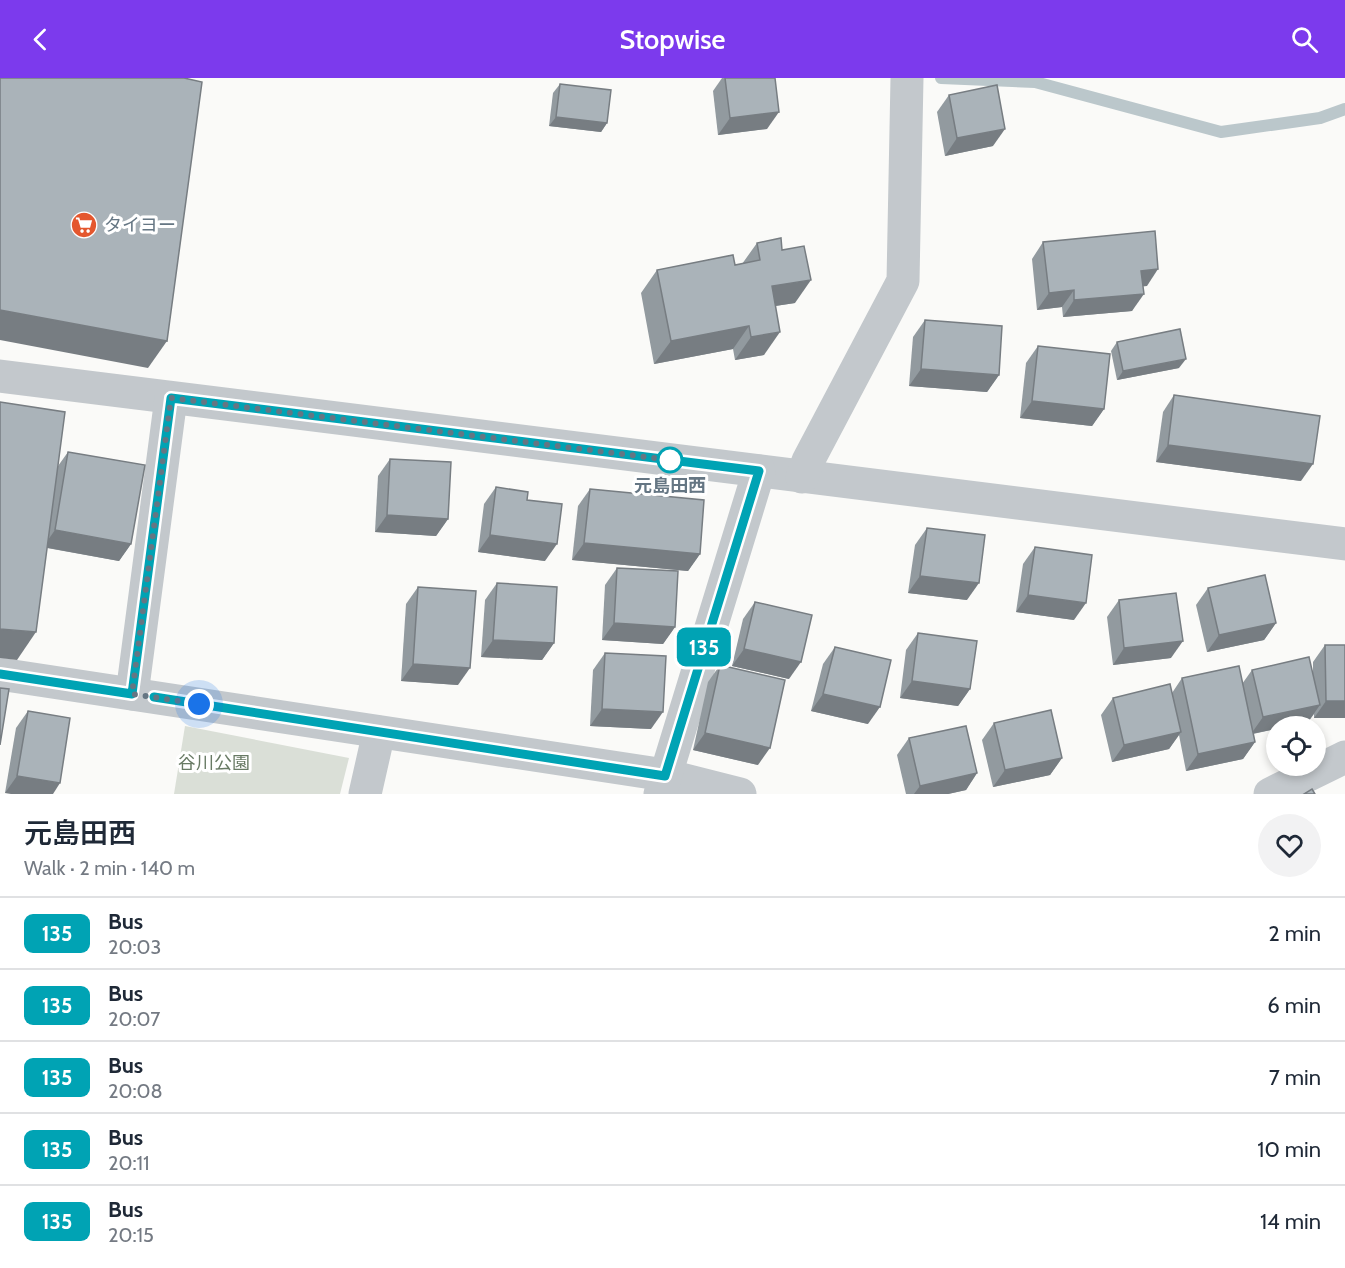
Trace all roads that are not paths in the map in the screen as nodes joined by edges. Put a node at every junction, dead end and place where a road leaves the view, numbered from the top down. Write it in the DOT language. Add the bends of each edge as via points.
graph roads {
  1 [pos="907,78"];
  2 [pos="0,376"];
  3 [pos="171,398"];
  4 [pos="759,471"];
  5 [pos="802,477"];
  6 [pos="1345,544"];
  7 [pos="0,674"];
  8 [pos="132,694"];
  9 [pos="379,732"];
  10 [pos="1345,756"];
  11 [pos="662,785"];
  12 [pos="365,794"];
  13 [pos="740,794"];
  14 [pos="1270,794"];
  1 -- 5 [label="street" via="903,281"];
  2 -- 3 [label="street"];
  3 -- 4 [label="street"];
  3 -- 8 [label="street"];
  4 -- 5 [label="street"];
  4 -- 11 [label="street"];
  5 -- 6 [label="street"];
  7 -- 8 [label="street"];
  8 -- 9 [label="street"];
  9 -- 11 [label="street"];
  9 -- 12 [label="street"];
  10 -- 14 [label="street"];
  11 -- 13 [label="street"];
}
